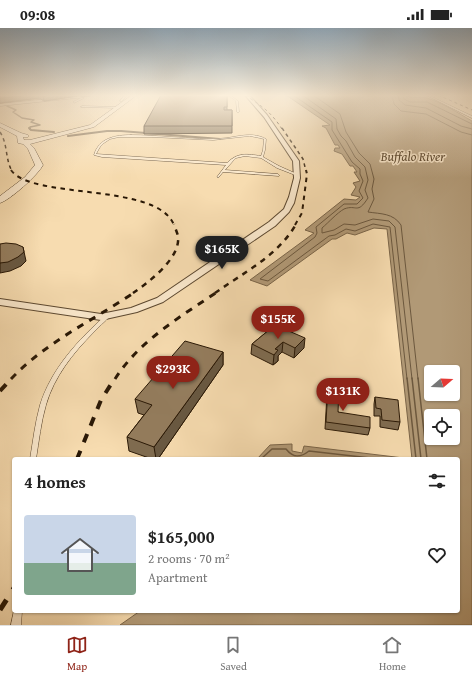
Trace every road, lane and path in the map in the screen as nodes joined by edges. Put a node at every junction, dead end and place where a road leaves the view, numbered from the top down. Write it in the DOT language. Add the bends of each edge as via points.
graph roads {
  1 [pos="97,123"];
  2 [pos="271,123"];
  3 [pos="0,125"];
  4 [pos="34,139"];
  5 [pos="24,141"];
  6 [pos="262,157"];
  7 [pos="228,164"];
  8 [pos="222,171"];
  9 [pos="296,174"];
  10 [pos="278,175"];
  11 [pos="218,177"];
  12 [pos="0,200"];
  13 [pos="0,302"];
  14 [pos="108,316"];
  15 [pos="33,457"];
  16 [pos="18,613"];
  17 [pos="16,625"];
  1 -- 4 [label="street" via="58,135"];
  2 -- 9 [label="street" via="296,161"];
  3 -- 5 [label="street"];
  4 -- 5 [label="street"];
  4 -- 5 [label="street"];
  5 -- 12 [label="street" via="39,164 37,170"];
  6 -- 7 [label="lane" via="239,155"];
  6 -- 7 [label="lane" via="265,139 250,136 211,140 124,136 108,140 100,145 95,153 102,156"];
  6 -- 9 [label="lane"];
  7 -- 8 [label="lane"];
  8 -- 10 [label="lane"];
  8 -- 11 [label="lane"];
  9 -- 14 [label="street" via="288,208 272,224 160,300 144,308"];
  13 -- 14 [label="street"];
  14 -- 15 [label="lane" via="95,327 52,384 41,415"];
  16 -- 17 [label="lane"];
}
